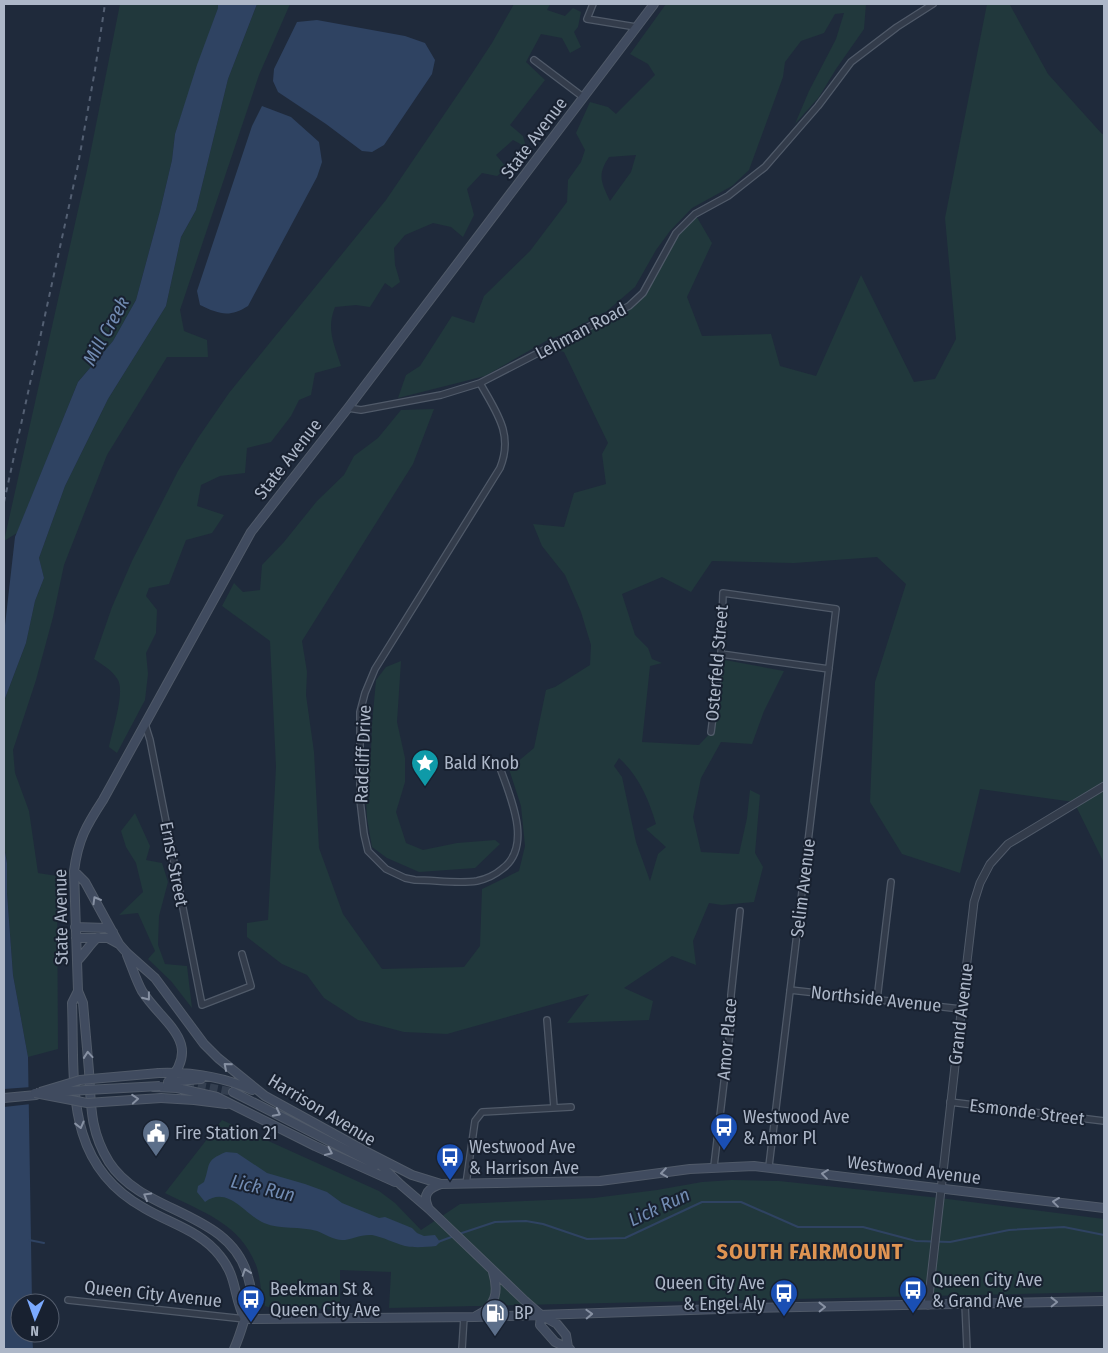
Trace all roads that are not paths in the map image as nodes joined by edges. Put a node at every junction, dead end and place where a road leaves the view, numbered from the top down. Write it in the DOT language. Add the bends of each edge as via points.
graph roads {
  1 [pos="593,4"];
  2 [pos="654,4"];
  3 [pos="933,4"];
  4 [pos="636,27"];
  5 [pos="534,60"];
  6 [pos="583,97"];
  7 [pos="480,383"];
  8 [pos="348,408"];
  9 [pos="836,609"];
  10 [pos="721,654"];
  11 [pos="829,669"];
  12 [pos="145,724"];
  13 [pos="711,732"];
  14 [pos="500,765"];
  15 [pos="1104,786"];
  16 [pos="74,871"];
  17 [pos="891,882"];
  18 [pos="740,911"];
  19 [pos="75,927"];
  20 [pos="113,932"];
  21 [pos="98,937"];
  22 [pos="76,938"];
  23 [pos="119,944"];
  24 [pos="127,953"];
  25 [pos="242,954"];
  26 [pos="77,961"];
  27 [pos="790,990"];
  28 [pos="78,991"];
  29 [pos="877,1000"];
  30 [pos="961,1009"];
  31 [pos="547,1020"];
  32 [pos="176,1073"];
  33 [pos="218,1079"];
  34 [pos="168,1082"];
  35 [pos="147,1086"];
  36 [pos="160,1086"];
  37 [pos="233,1092"];
  38 [pos="35,1093"];
  39 [pos="265,1096"];
  40 [pos="4,1097"];
  41 [pos="950,1102"];
  42 [pos="228,1103"];
  43 [pos="571,1106"];
  44 [pos="554,1107"];
  45 [pos="1104,1121"];
  46 [pos="367,1152"];
  47 [pos="714,1166"];
  48 [pos="769,1166"];
  49 [pos="384,1169"];
  50 [pos="441,1184"];
  51 [pos="466,1184"];
  52 [pos="401,1185"];
  53 [pos="941,1189"];
  54 [pos="1104,1208"];
  55 [pos="429,1209"];
  56 [pos="493,1271"];
  57 [pos="68,1300"];
  58 [pos="1104,1300"];
  59 [pos="966,1304"];
  60 [pos="928,1305"];
  61 [pos="541,1315"];
  62 [pos="464,1317"];
  63 [pos="474,1317"];
  64 [pos="245,1319"];
  65 [pos="569,1348"];
  66 [pos="234,1349"];
  67 [pos="462,1349"];
  68 [pos="967,1349"];
  1 -- 4 [label="street" via="587,19"];
  2 -- 4 [label="main road, State Avenue"];
  3 -- 7 [label="street, Lehman Road" via="851,62 818,106 755,176 695,214 676,233 636,300 621,311"];
  4 -- 6 [label="main road, State Avenue"];
  5 -- 6 [label="street"];
  6 -- 8 [label="main road, State Avenue"];
  7 -- 8 [label="street, Lehman Road" via="406,402 361,410"];
  7 -- 14 [label="street, Radcliff Drive" via="504,429 504,458 376,668 365,692 360,712 360,800 368,851 386,868 415,880 478,881 498,872 513,855 518,833"];
  8 -- 12 [label="main road, State Avenue" via="251,532"];
  9 -- 10 [label="street, Osterfeld Street" via="723,593"];
  9 -- 11 [label="street, Selim Avenue"];
  10 -- 11 [label="street"];
  10 -- 13 [label="street, Osterfeld Street"];
  11 -- 27 [label="street, Selim Avenue"];
  12 -- 16 [label="main road, State Avenue" via="84,829"];
  12 -- 25 [label="street, Ernst Street" via="202,1005 251,986"];
  15 -- 30 [label="street, Grand Avenue" via="1019,836 990,864 974,902"];
  16 -- 19 [label="main road, State Avenue"];
  20 -- 16 [label="main road, Harrison Avenue, one-way" via="85,882"];
  17 -- 29 [label="street"];
  18 -- 47 [label="street, Amor Place"];
  19 -- 20 [label="main road" via="106,928"];
  19 -- 22 [label="main road, State Avenue"];
  20 -- 23 [label="main road, Harrison Avenue"];
  21 -- 22 [label="main road, Harrison Avenue"];
  21 -- 23 [label="main road, Harrison Avenue"];
  21 -- 26 [label="main road"];
  22 -- 26 [label="main road, State Avenue"];
  23 -- 24 [label="main road, Harrison Avenue"];
  24 -- 32 [label="main road, one-way" via="142,990 182,1046"];
  39 -- 24 [label="main road, Harrison Avenue, one-way" via="204,1044 155,978"];
  26 -- 28 [label="main road, State Avenue"];
  27 -- 29 [label="street, Northside Avenue"];
  27 -- 48 [label="street, Selim Avenue"];
  28 -- 64 [label="main road, State Avenue, one-way" via="72,1003 76,1096 80,1125 90,1153 102,1174 124,1196 200,1236 213,1248 231,1274"];
  64 -- 28 [label="main road, State Avenue, one-way" via="250,1309 249,1281 233,1247 201,1222 132,1187 115,1170 100,1145 91,1116 83,1003"];
  29 -- 30 [label="street, Northside Avenue"];
  30 -- 41 [label="street, Grand Avenue"];
  31 -- 44 [label="street"];
  32 -- 33 [label="main road"];
  32 -- 34 [label="main road"];
  32 -- 38 [label="main road, bridge" via="80,1080"];
  33 -- 34 [label="main road"];
  33 -- 39 [label="main road"];
  34 -- 35 [label="main road, bridge"];
  35 -- 40 [label="main road, bridge"];
  35 -- 42 [label="main road, bridge" via="202,1093"];
  36 -- 38 [label="main road, bridge"];
  37 -- 49 [label="main road, one-way"];
  38 -- 40 [label="main road"];
  38 -- 42 [label="main road, one-way, bridge" via="87,1103 161,1098"];
  39 -- 46 [label="main road, Harrison Avenue"];
  41 -- 45 [label="street, Esmonde Street"];
  41 -- 53 [label="street, Grand Avenue"];
  42 -- 52 [label="main road, one-way"];
  43 -- 44 [label="street"];
  44 -- 51 [label="street" via="485,1111 479,1115 475,1121"];
  46 -- 49 [label="main road, Harrison Avenue"];
  46 -- 50 [label="main road, Westwood Avenue" via="414,1176"];
  47 -- 48 [label="main road, Westwood Avenue"];
  47 -- 51 [label="main road, Westwood Avenue, one-way" via="600,1181"];
  53 -- 48 [label="main road, Westwood Avenue, one-way"];
  49 -- 52 [label="main road, Harrison Avenue"];
  50 -- 51 [label="main road, Westwood Avenue"];
  50 -- 55 [label="main road" via="426,1193"];
  52 -- 55 [label="main road, Harrison Avenue"];
  54 -- 53 [label="main road, Westwood Avenue, one-way"];
  53 -- 60 [label="street, Grand Avenue"];
  55 -- 56 [label="main road, Harrison Avenue"];
  56 -- 61 [label="main road, Harrison Avenue"];
  56 -- 63 [label="main road" via="496,1298 489,1308"];
  57 -- 64 [label="street, Queen City Avenue"];
  59 -- 58 [label="main road, Queen City Avenue, one-way"];
  59 -- 60 [label="main road, Queen City Avenue"];
  59 -- 68 [label="street"];
  61 -- 60 [label="main road, Queen City Avenue, one-way"];
  61 -- 63 [label="main road, Queen City Avenue"];
  61 -- 65 [label="main road, Harrison Avenue" via="557,1324 566,1335"];
  61 -- 65 [label="main road, Harrison Avenue" via="540,1325 555,1342"];
  62 -- 63 [label="main road, Queen City Avenue"];
  62 -- 64 [label="main road, Queen City Avenue"];
  62 -- 67 [label="street"];
  64 -- 66 [label="main road"];
}
